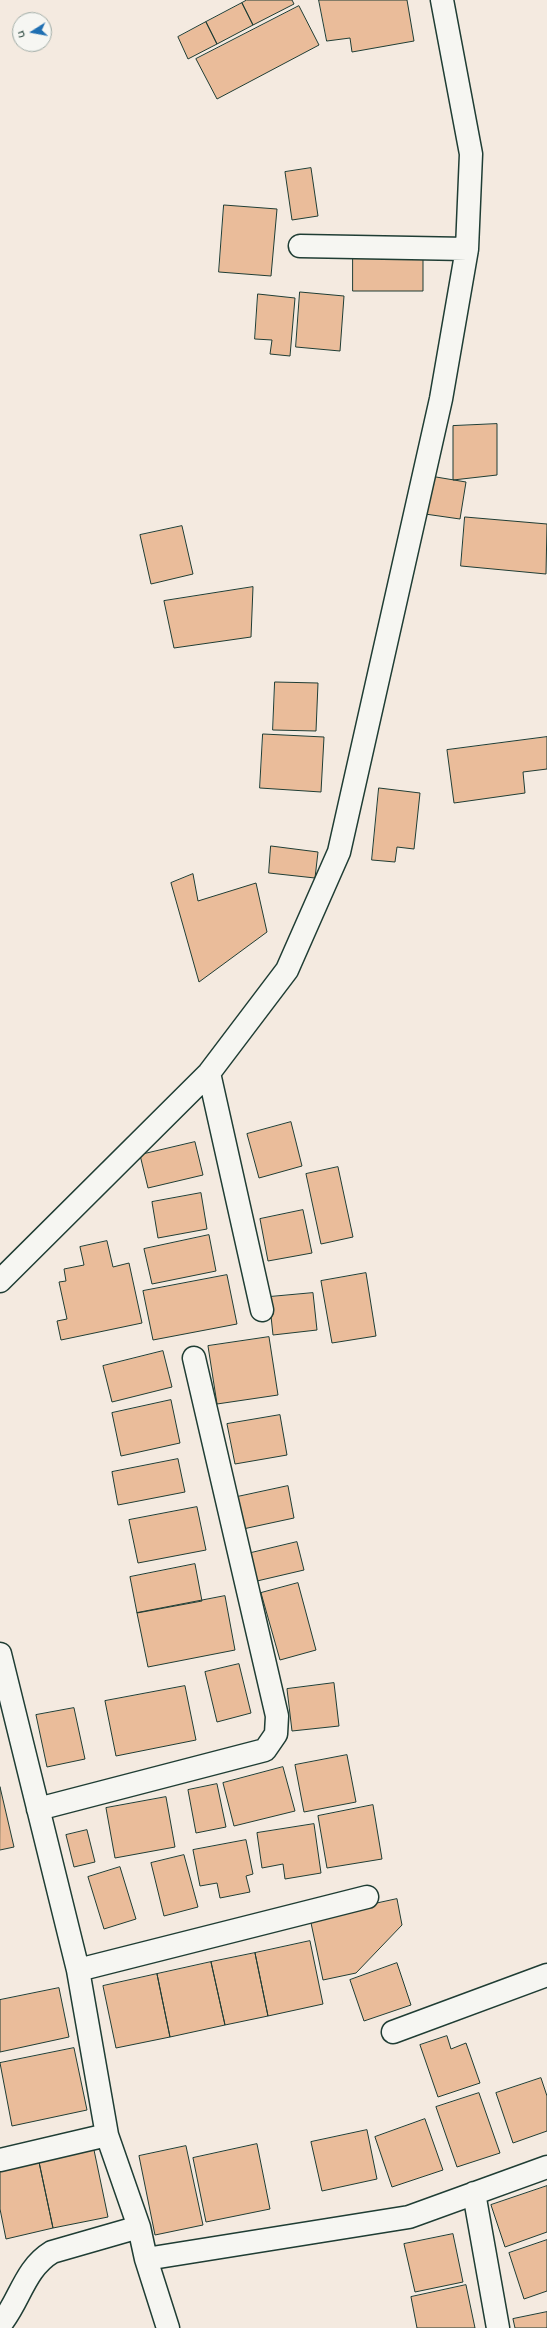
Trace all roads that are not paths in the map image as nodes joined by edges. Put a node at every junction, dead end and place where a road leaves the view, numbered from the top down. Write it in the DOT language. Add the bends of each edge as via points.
graph roads {
  1 [pos="442,0"];
  2 [pos="300,246"];
  3 [pos="467,249"];
  4 [pos="209,1072"];
  5 [pos="0,1281"];
  6 [pos="262,1310"];
  7 [pos="194,1358"];
  8 [pos="0,1654"];
  9 [pos="38,1809"];
  10 [pos="367,1898"];
  11 [pos="78,1970"];
  12 [pos="547,1975"];
  13 [pos="393,2032"];
  14 [pos="107,2135"];
  15 [pos="0,2160"];
  16 [pos="547,2167"];
  17 [pos="474,2193"];
  18 [pos="139,2227"];
  19 [pos="146,2259"];
  20 [pos="0,2325"];
  21 [pos="168,2328"];
  22 [pos="498,2328"];
  1 -- 3 [label="street" via="471,154"];
  2 -- 3 [label="street"];
  3 -- 4 [label="street" via="441,399 339,852 287,970"];
  4 -- 5 [label="street"];
  4 -- 6 [label="street"];
  7 -- 9 [label="street" via="277,1716 276,1734 265,1750"];
  8 -- 9 [label="street"];
  9 -- 11 [label="street"];
  10 -- 11 [label="street"];
  11 -- 14 [label="street"];
  12 -- 13 [label="street"];
  14 -- 15 [label="street"];
  14 -- 18 [label="street"];
  16 -- 17 [label="street"];
  17 -- 19 [label="street" via="409,2217"];
  17 -- 22 [label="street"];
  18 -- 19 [label="street"];
  18 -- 20 [label="street" via="52,2252 40,2259"];
  19 -- 21 [label="street"];
}
